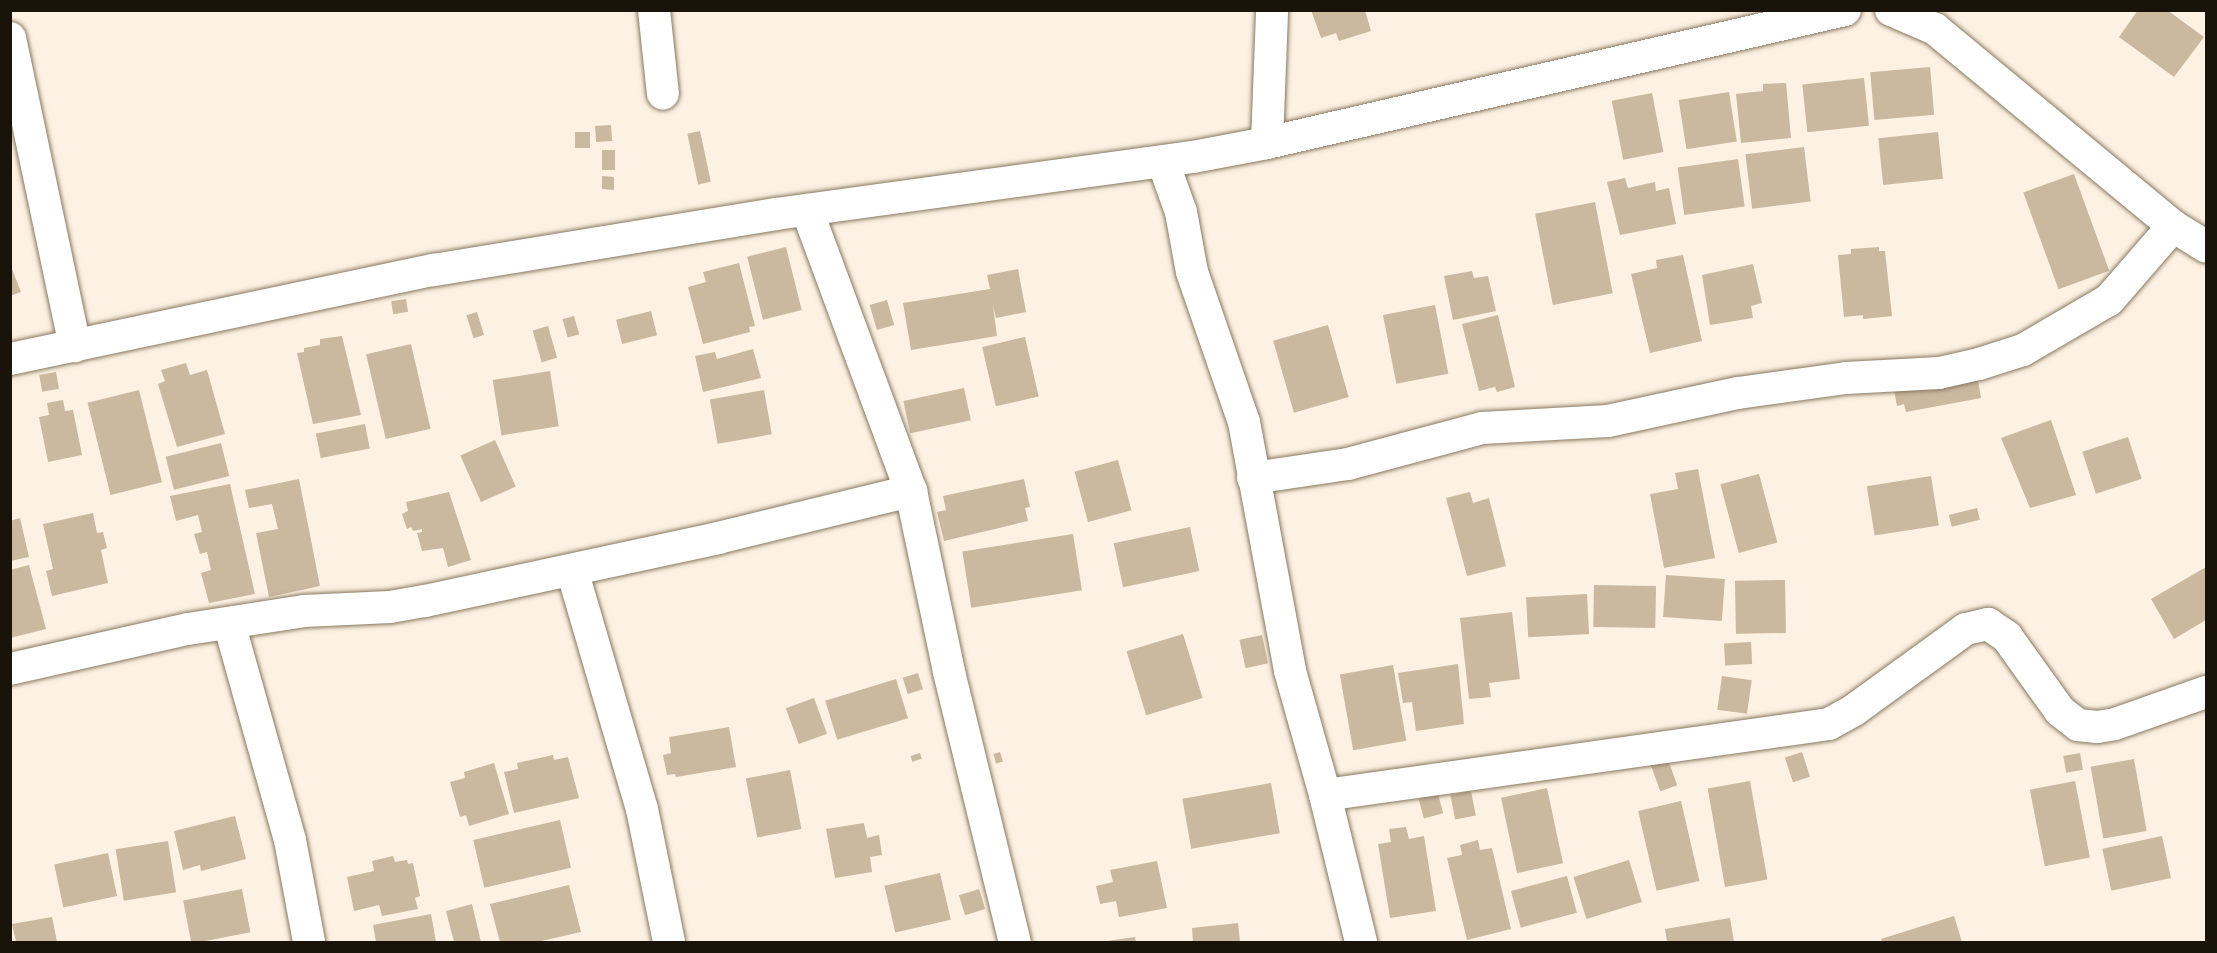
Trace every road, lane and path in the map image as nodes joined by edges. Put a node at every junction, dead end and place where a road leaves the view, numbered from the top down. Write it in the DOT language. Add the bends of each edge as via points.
graph roads {
  1 [pos="654,10"];
  2 [pos="1272,10"];
  3 [pos="1845,10"];
  4 [pos="1891,10"];
  5 [pos="10,38"];
  6 [pos="663,94"];
  7 [pos="1267,143"];
  8 [pos="1163,162"];
  9 [pos="807,210"];
  10 [pos="2173,226"];
  11 [pos="2206,247"];
  12 [pos="75,346"];
  13 [pos="10,360"];
  14 [pos="1252,478"];
  15 [pos="911,491"];
  16 [pos="572,570"];
  17 [pos="229,623"];
  18 [pos="10,669"];
  19 [pos="2206,692"];
  20 [pos="1325,795"];
  21 [pos="309,942"];
  22 [pos="669,942"];
  23 [pos="1015,942"];
  24 [pos="1361,942"];
  1 -- 6 [label="street"];
  2 -- 7 [label="street"];
  3 -- 7 [label="street"];
  4 -- 10 [label="street" via="1935,29"];
  5 -- 12 [label="street"];
  7 -- 8 [label="street"];
  8 -- 9 [label="street"];
  8 -- 14 [label="street" via="1181,212 1192,272 1244,422"];
  9 -- 12 [label="street" via="434,270"];
  9 -- 15 [label="street"];
  10 -- 11 [label="street"];
  10 -- 14 [label="street" via="2109,300 2023,350 1979,364 1939,373 1846,378 1738,393 1608,421 1482,428 1348,464"];
  12 -- 13 [label="street"];
  14 -- 20 [label="street" via="1290,671"];
  15 -- 16 [label="street"];
  15 -- 23 [label="street" via="949,672"];
  16 -- 17 [label="street" via="402,605 304,612"];
  16 -- 22 [label="street" via="642,809"];
  17 -- 18 [label="street"];
  17 -- 21 [label="street" via="290,840"];
  19 -- 20 [label="street" via="2115,724 2078,725 2060,711 2007,636 1988,624 1966,629 1829,724"];
  20 -- 24 [label="street"];
}
